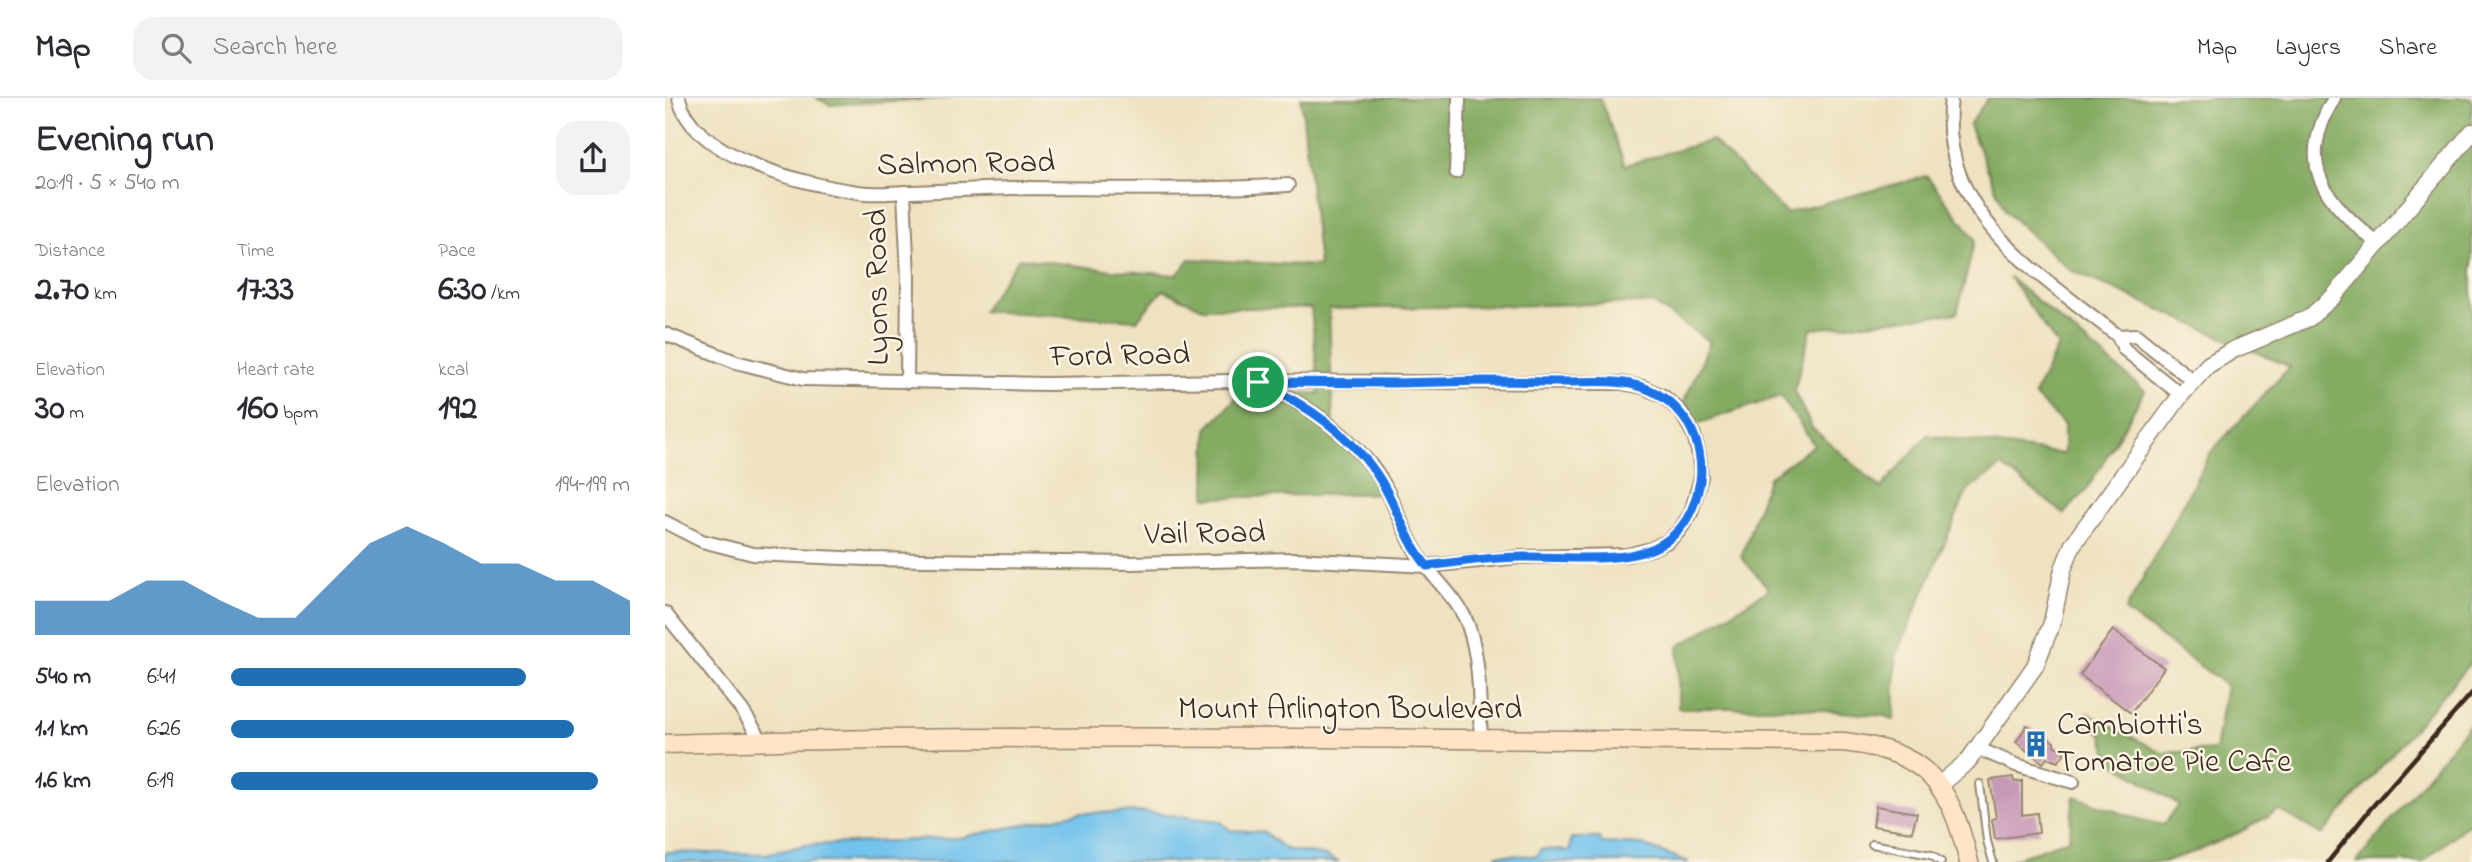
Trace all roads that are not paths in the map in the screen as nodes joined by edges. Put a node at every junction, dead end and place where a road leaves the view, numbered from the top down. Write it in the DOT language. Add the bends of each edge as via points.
graph roads {
  1 [pos="679,98"];
  2 [pos="1459,98"];
  3 [pos="1951,98"];
  4 [pos="2334,98"];
  5 [pos="2472,132"];
  6 [pos="1457,172"];
  7 [pos="1288,185"];
  8 [pos="904,192"];
  9 [pos="2378,244"];
  10 [pos="665,334"];
  11 [pos="2118,336"];
  12 [pos="2192,380"];
  13 [pos="908,382"];
  14 [pos="1258,382"];
  15 [pos="2181,395"];
  16 [pos="1700,470"];
  17 [pos="665,522"];
  18 [pos="1427,566"];
  19 [pos="665,613"];
  20 [pos="1481,740"];
  21 [pos="762,741"];
  22 [pos="665,744"];
  23 [pos="1977,748"];
  24 [pos="2073,782"];
  25 [pos="1980,784"];
  26 [pos="1939,785"];
  27 [pos="1872,844"];
  28 [pos="1931,858"];
  29 [pos="1941,862"];
  30 [pos="1969,862"];
  31 [pos="1993,862"];
  1 -- 8 [label="street, Salmon Road" via="690,125 737,158 802,180 859,192"];
  2 -- 6 [label="street"];
  3 -- 11 [label="street" via="1953,155 1984,221 2027,264"];
  4 -- 9 [label="street" via="2320,122 2318,171 2333,203"];
  5 -- 9 [label="street"];
  7 -- 8 [label="street, Salmon Road"];
  8 -- 13 [label="street, Lyons Road"];
  9 -- 12 [label="street" via="2335,296 2309,318 2219,357"];
  10 -- 13 [label="street, Ford Road" via="736,362 803,379"];
  11 -- 12 [label="street" via="2136,335"];
  11 -- 15 [label="street" via="2125,349"];
  12 -- 15 [label="street"];
  13 -- 14 [label="street, Ford Road"];
  14 -- 16 [label="street, Ford Road" via="1597,382 1643,387 1681,412 1694,435"];
  14 -- 18 [label="street" via="1294,398 1360,453 1380,478"];
  15 -- 23 [label="street" via="2073,544 2045,644 2025,682"];
  16 -- 18 [label="street, Vail Road" via="1691,513 1668,541 1651,549 1627,555 1520,557"];
  17 -- 18 [label="street, Vail Road" via="702,541 753,554 1131,563 1295,559"];
  18 -- 20 [label="street" via="1455,600 1468,626 1478,667"];
  19 -- 21 [label="street"];
  20 -- 21 [label="main road, Mount Arlington Boulevard"];
  20 -- 26 [label="main road, Mount Arlington Boulevard" via="1844,742 1896,753"];
  21 -- 22 [label="main road, Mount Arlington Boulevard"];
  23 -- 24 [label="street"];
  23 -- 26 [label="street"];
  25 -- 31 [label="lane"];
  26 -- 30 [label="main road, Mount Arlington Boulevard" via="1960,825"];
  27 -- 28 [label="lane"];
  28 -- 29 [label="lane"];
}
